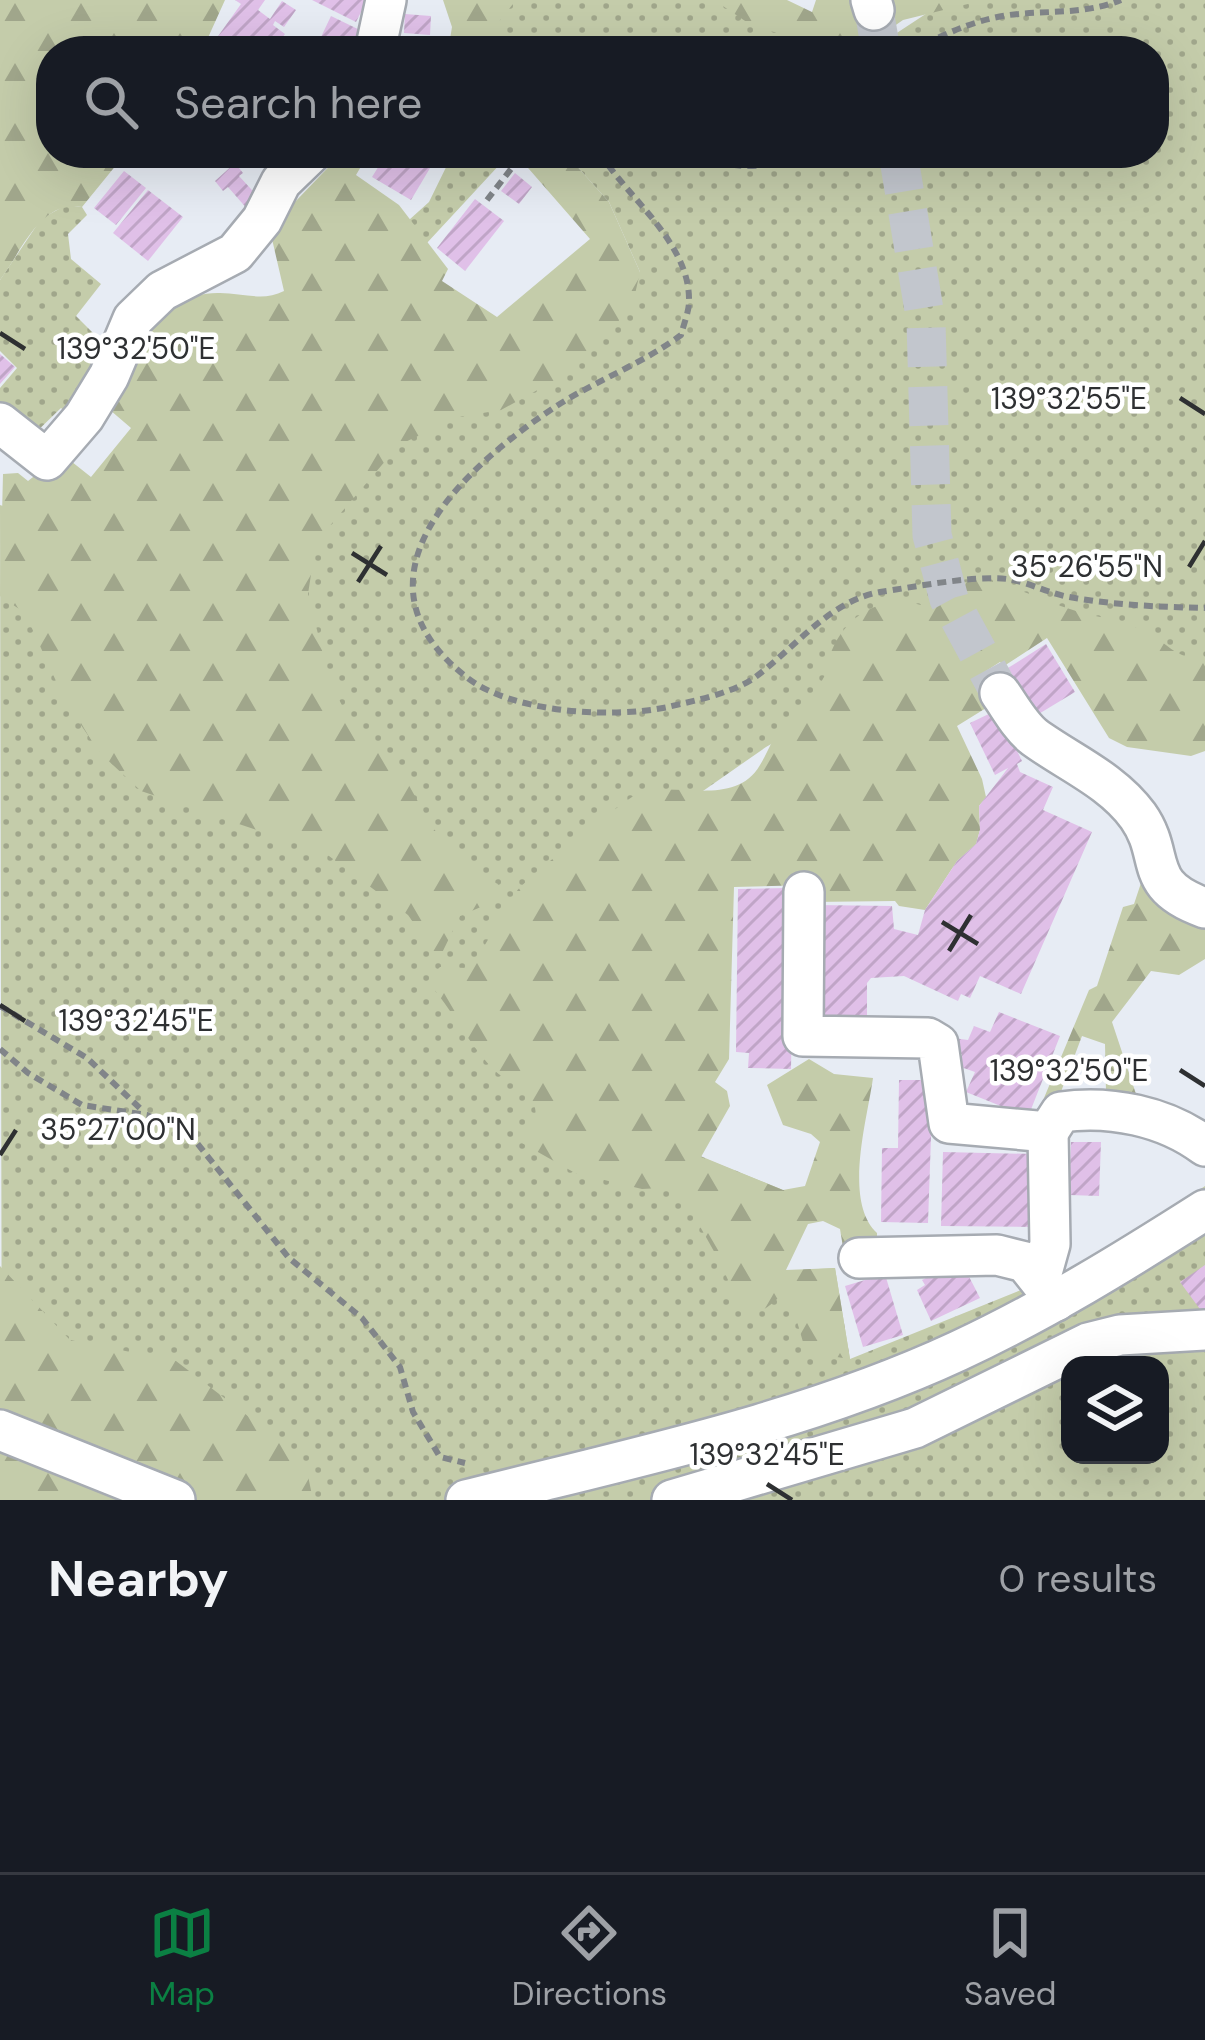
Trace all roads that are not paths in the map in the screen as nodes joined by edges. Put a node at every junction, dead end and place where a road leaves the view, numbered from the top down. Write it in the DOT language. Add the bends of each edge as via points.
graph roads {
  1 [pos="386,0"];
  2 [pos="378,36"];
  3 [pos="295,168"];
  4 [pos="0,423"];
  5 [pos="1000,693"];
  6 [pos="804,892"];
  7 [pos="1205,908"];
  8 [pos="1048,1132"];
  9 [pos="1205,1146"];
  10 [pos="1205,1210"];
  11 [pos="859,1258"];
  12 [pos="1048,1290"];
  13 [pos="1205,1330"];
  14 [pos="1141,1334"];
  15 [pos="1205,1348"];
  16 [pos="1,1434"];
  17 [pos="469,1482"];
  18 [pos="175,1500"];
  19 [pos="672,1500"];
  1 -- 2 [label="street"];
  3 -- 4 [label="street" via="235,253 162,291 133,319 85,417 47,460"];
  5 -- 7 [label="street" via="1030,734 1094,774 1137,814 1157,873"];
  6 -- 8 [label="street" via="803,1036 928,1038 938,1044 949,1123"];
  8 -- 9 [label="street" via="1061,1112 1096,1107 1156,1121"];
  8 -- 12 [label="street"];
  10 -- 12 [label="street"];
  11 -- 12 [label="street" via="997,1255 1025,1262"];
  12 -- 17 [label="street" via="956,1352 844,1396 657,1451"];
  13 -- 14 [label="street"];
  14 -- 15 [label="street"];
  14 -- 19 [label="street" via="1088,1343 879,1441"];
  16 -- 18 [label="street"];
}
